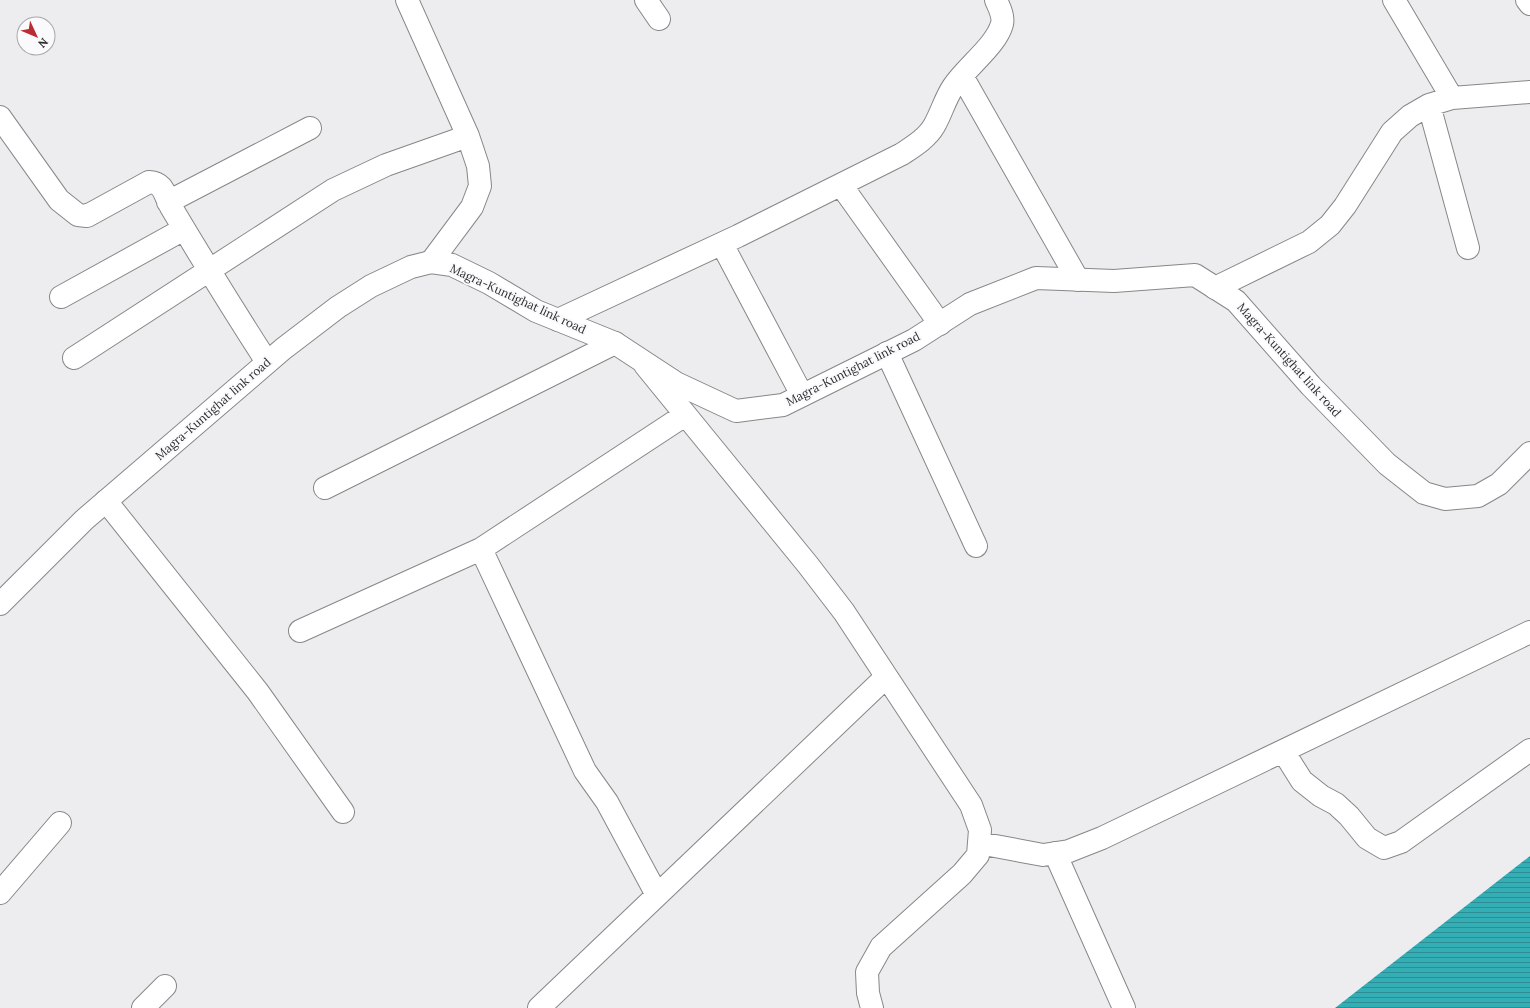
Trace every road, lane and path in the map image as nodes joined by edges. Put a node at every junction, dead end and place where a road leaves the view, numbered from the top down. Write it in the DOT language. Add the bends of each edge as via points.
graph roads {
  1 [pos="407,0"];
  2 [pos="646,0"];
  3 [pos="996,0"];
  4 [pos="1394,0"];
  5 [pos="1527,0"];
  6 [pos="1530,4"];
  7 [pos="660,19"];
  8 [pos="962,76"];
  9 [pos="1530,92"];
  10 [pos="1452,98"];
  11 [pos="1429,105"];
  12 [pos="0,116"];
  13 [pos="310,128"];
  14 [pos="468,136"];
  15 [pos="840,185"];
  16 [pos="168,202"];
  17 [pos="184,229"];
  18 [pos="722,244"];
  19 [pos="1468,248"];
  20 [pos="431,262"];
  21 [pos="208,270"];
  22 [pos="1078,280"];
  23 [pos="1215,288"];
  24 [pos="61,297"];
  25 [pos="558,320"];
  26 [pos="940,324"];
  27 [pos="615,344"];
  28 [pos="887,353"];
  29 [pos="74,358"];
  30 [pos="642,360"];
  31 [pos="267,362"];
  32 [pos="802,395"];
  33 [pos="686,415"];
  34 [pos="1529,457"];
  35 [pos="325,488"];
  36 [pos="106,501"];
  37 [pos="976,546"];
  38 [pos="481,549"];
  39 [pos="0,604"];
  40 [pos="300,631"];
  41 [pos="1530,632"];
  42 [pos="886,676"];
  43 [pos="1530,750"];
  44 [pos="1283,751"];
  45 [pos="343,812"];
  46 [pos="60,823"];
  47 [pos="979,843"];
  48 [pos="1055,853"];
  49 [pos="0,893"];
  50 [pos="657,895"];
  51 [pos="165,986"];
  52 [pos="143,1008"];
  53 [pos="539,1008"];
  54 [pos="872,1008"];
  55 [pos="1124,1008"];
  1 -- 14 [label="street"];
  2 -- 7 [label="street"];
  3 -- 8 [label="street" via="1002,22 996,37"];
  4 -- 10 [label="street"];
  5 -- 6 [label="street"];
  8 -- 15 [label="street" via="953,86 934,126 921,141 902,154"];
  8 -- 22 [label="street"];
  9 -- 10 [label="street"];
  10 -- 11 [label="street"];
  11 -- 19 [label="street"];
  11 -- 23 [label="street" via="1410,116 1392,132 1330,225 1309,242"];
  12 -- 16 [label="street" via="59,200 78,215 87,216 148,182 156,182"];
  13 -- 16 [label="street"];
  14 -- 20 [label="street" via="478,166 480,186 472,207"];
  14 -- 21 [label="street" via="386,165 333,190"];
  15 -- 18 [label="street"];
  15 -- 26 [label="street"];
  16 -- 17 [label="street"];
  17 -- 21 [label="street"];
  17 -- 24 [label="street"];
  18 -- 25 [label="street"];
  18 -- 32 [label="street"];
  20 -- 25 [label="street, Magra-Kuntighat link road" via="452,265"];
  20 -- 31 [label="street, Magra-Kuntighat link road" via="411,267 371,286 338,307"];
  21 -- 29 [label="street"];
  21 -- 31 [label="street"];
  22 -- 23 [label="street, Magra-Kuntighat link road" via="1114,281 1195,275"];
  22 -- 26 [label="street, Magra-Kuntighat link road" via="1036,278 970,304"];
  23 -- 34 [label="street, Magra-Kuntighat link road" via="1236,301 1311,386 1387,464 1424,493 1444,499 1478,496 1498,484"];
  25 -- 27 [label="street, Magra-Kuntighat link road"];
  26 -- 28 [label="street, Magra-Kuntighat link road"];
  27 -- 30 [label="street, Magra-Kuntighat link road"];
  27 -- 35 [label="street"];
  28 -- 32 [label="street, Magra-Kuntighat link road"];
  28 -- 37 [label="street"];
  30 -- 32 [label="street, Magra-Kuntighat link road" via="676,383 736,411 784,405"];
  30 -- 33 [label="street"];
  31 -- 36 [label="street, Magra-Kuntighat link road"];
  33 -- 38 [label="street"];
  33 -- 42 [label="street" via="808,565 844,612"];
  36 -- 39 [label="street, Magra-Kuntighat link road"];
  36 -- 45 [label="street" via="258,692"];
  38 -- 40 [label="street"];
  38 -- 50 [label="street" via="585,771 607,802"];
  41 -- 44 [label="street"];
  42 -- 47 [label="street" via="971,805 980,830"];
  42 -- 50 [label="street"];
  43 -- 44 [label="street" via="1401,842 1384,848 1367,838 1350,816 1336,804 1302,781"];
  44 -- 48 [label="street" via="1102,838 1069,851"];
  46 -- 49 [label="street"];
  47 -- 48 [label="street" via="1043,854"];
  47 -- 54 [label="street" via="978,855 962,874 881,947 867,972"];
  48 -- 55 [label="street"];
  50 -- 53 [label="street"];
  51 -- 52 [label="street"];
}
